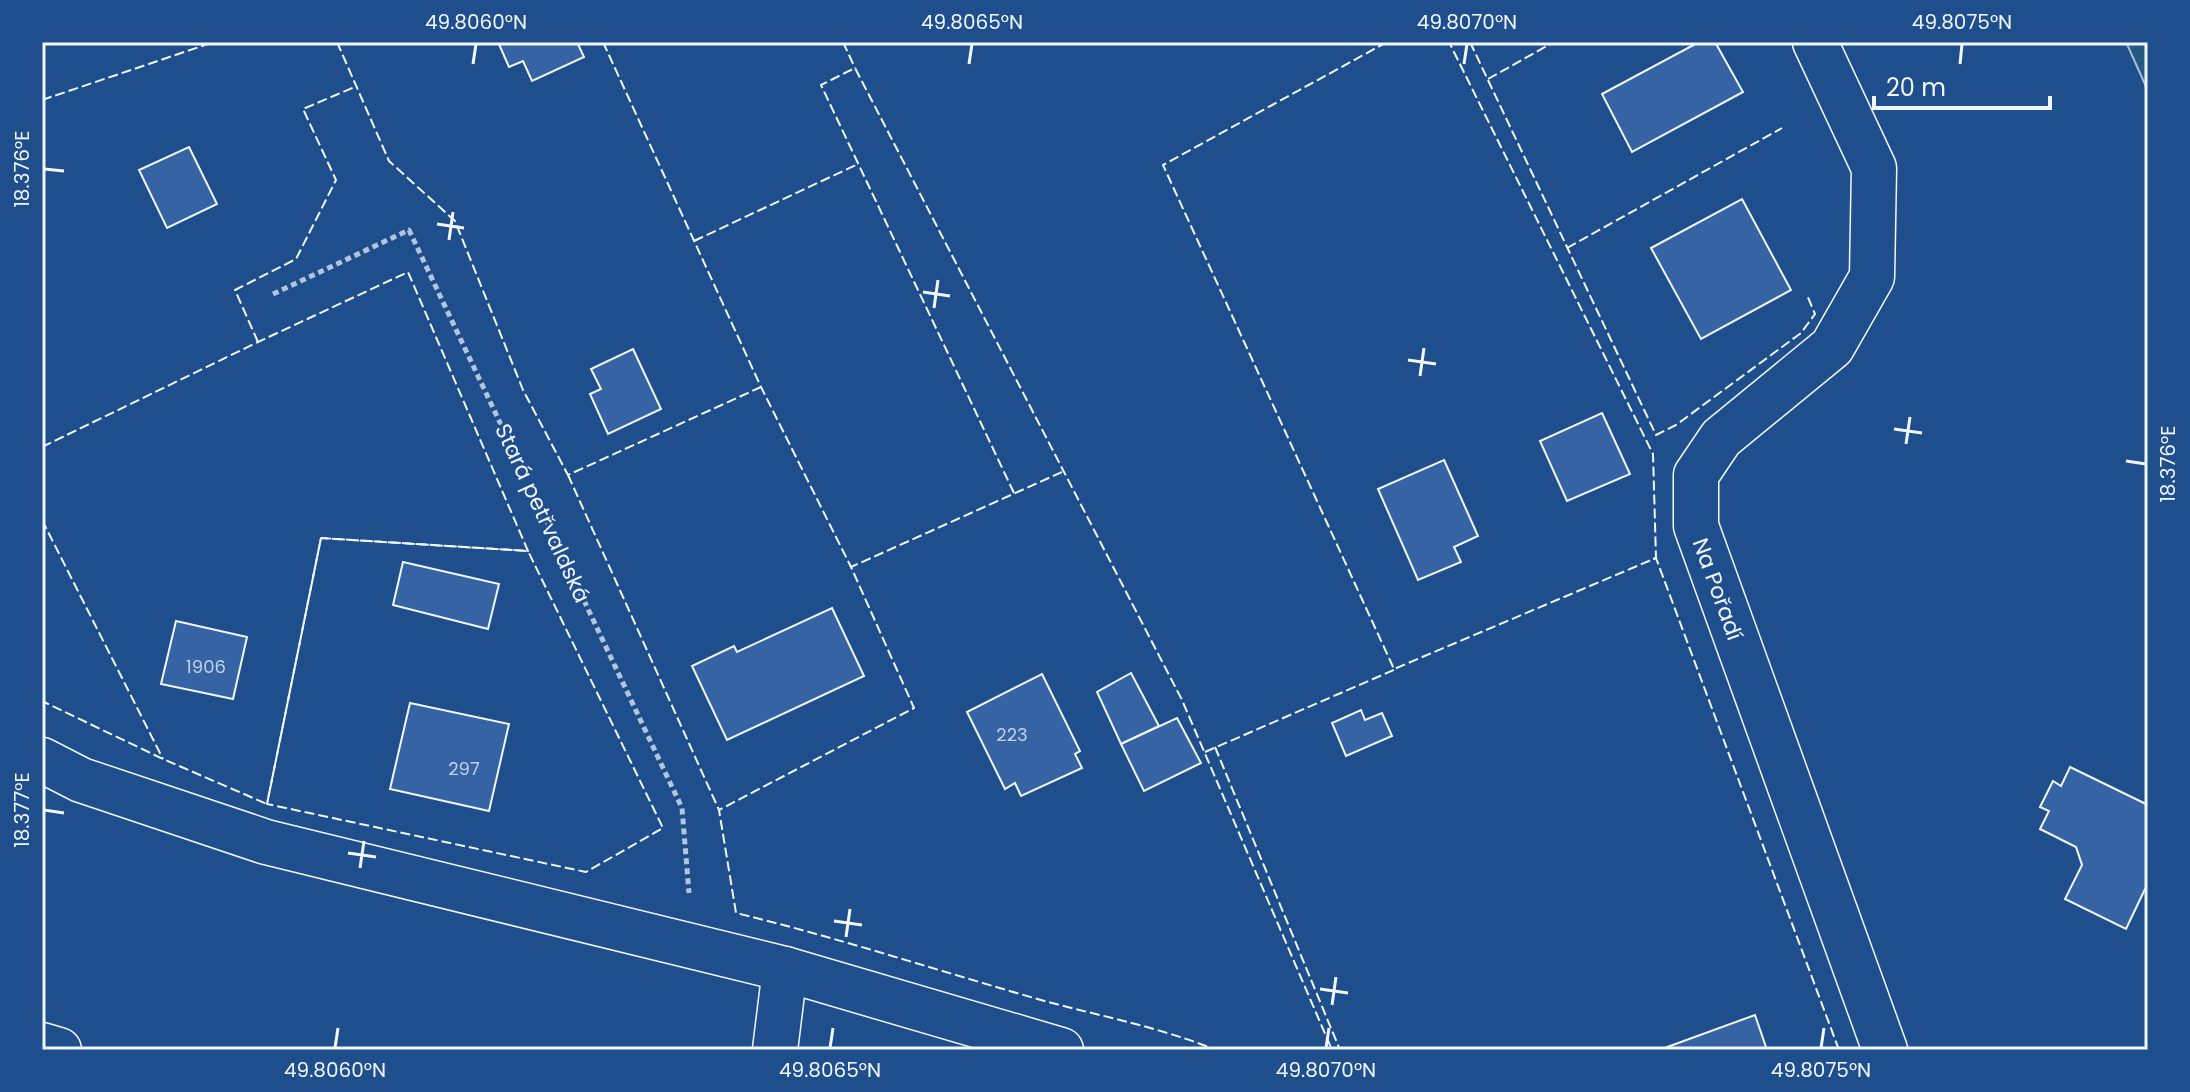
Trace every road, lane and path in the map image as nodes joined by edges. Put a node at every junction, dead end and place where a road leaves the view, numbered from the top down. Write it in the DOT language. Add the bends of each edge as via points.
graph roads {
  1 [pos="1815,42"];
  2 [pos="273,294"];
  3 [pos="42,760"];
  4 [pos="693,946"];
  5 [pos="785,969"];
  6 [pos="42,1045"];
  7 [pos="59,1050"];
  8 [pos="775,1050"];
  9 [pos="1061,1050"];
  10 [pos="1885,1050"];
  1 -- 10 [label="street, Na Pořadí" via="1874,168 1872,277 1832,347 1721,438 1696,475 1696,526"];
  2 -- 4 [label="path, Stará petřvaldská" via="409,230 682,808"];
  3 -- 4 [label="street" via="81,780 266,842"];
  4 -- 5 [label="street"];
  5 -- 8 [label="street"];
  5 -- 9 [label="street"];
  6 -- 7 [label="street"];
}
